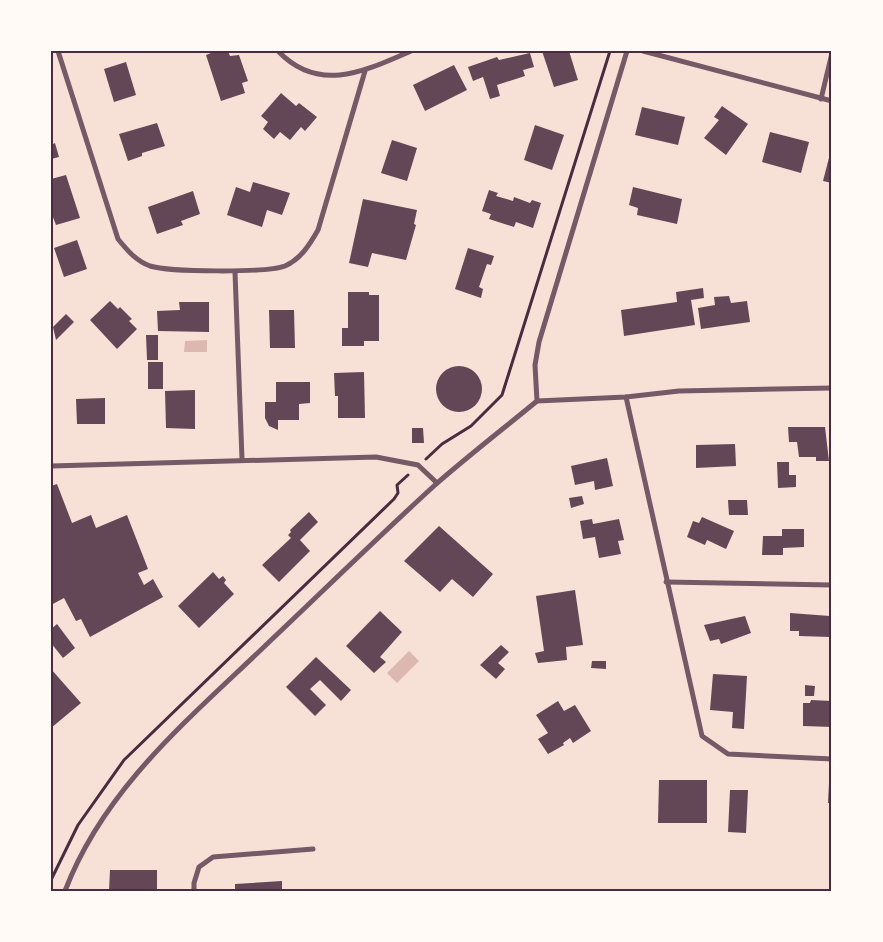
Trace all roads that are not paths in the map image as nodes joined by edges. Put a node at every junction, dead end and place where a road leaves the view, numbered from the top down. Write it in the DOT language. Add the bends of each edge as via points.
graph roads {
  1 [pos="58,51"];
  2 [pos="278,51"];
  3 [pos="411,51"];
  4 [pos="627,51"];
  5 [pos="643,51"];
  6 [pos="832,53"];
  7 [pos="365,71"];
  8 [pos="821,99"];
  9 [pos="832,101"];
  10 [pos="236,272"];
  11 [pos="832,388"];
  12 [pos="626,398"];
  13 [pos="537,400"];
  14 [pos="242,459"];
  15 [pos="51,466"];
  16 [pos="437,484"];
  17 [pos="666,582"];
  18 [pos="832,585"];
  19 [pos="832,758"];
  20 [pos="313,849"];
  21 [pos="65,891"];
  22 [pos="194,891"];
  1 -- 10 [label="street" via="118,239 133,257 151,266"];
  2 -- 7 [label="street" via="290,64 312,72 335,77"];
  3 -- 7 [label="street"];
  4 -- 13 [label="street" via="539,342 535,365"];
  5 -- 8 [label="street"];
  6 -- 8 [label="street"];
  7 -- 10 [label="street" via="318,230 306,251 285,266"];
  8 -- 9 [label="street"];
  10 -- 14 [label="street"];
  11 -- 12 [label="street" via="680,391"];
  12 -- 13 [label="street"];
  12 -- 17 [label="street"];
  13 -- 16 [label="street"];
  14 -- 15 [label="street"];
  14 -- 16 [label="street" via="376,457 418,465"];
  16 -- 21 [label="street" via="147,760 104,814"];
  17 -- 18 [label="street"];
  17 -- 19 [label="street" via="702,736 728,754"];
  20 -- 22 [label="street" via="213,856 199,867"];
}
